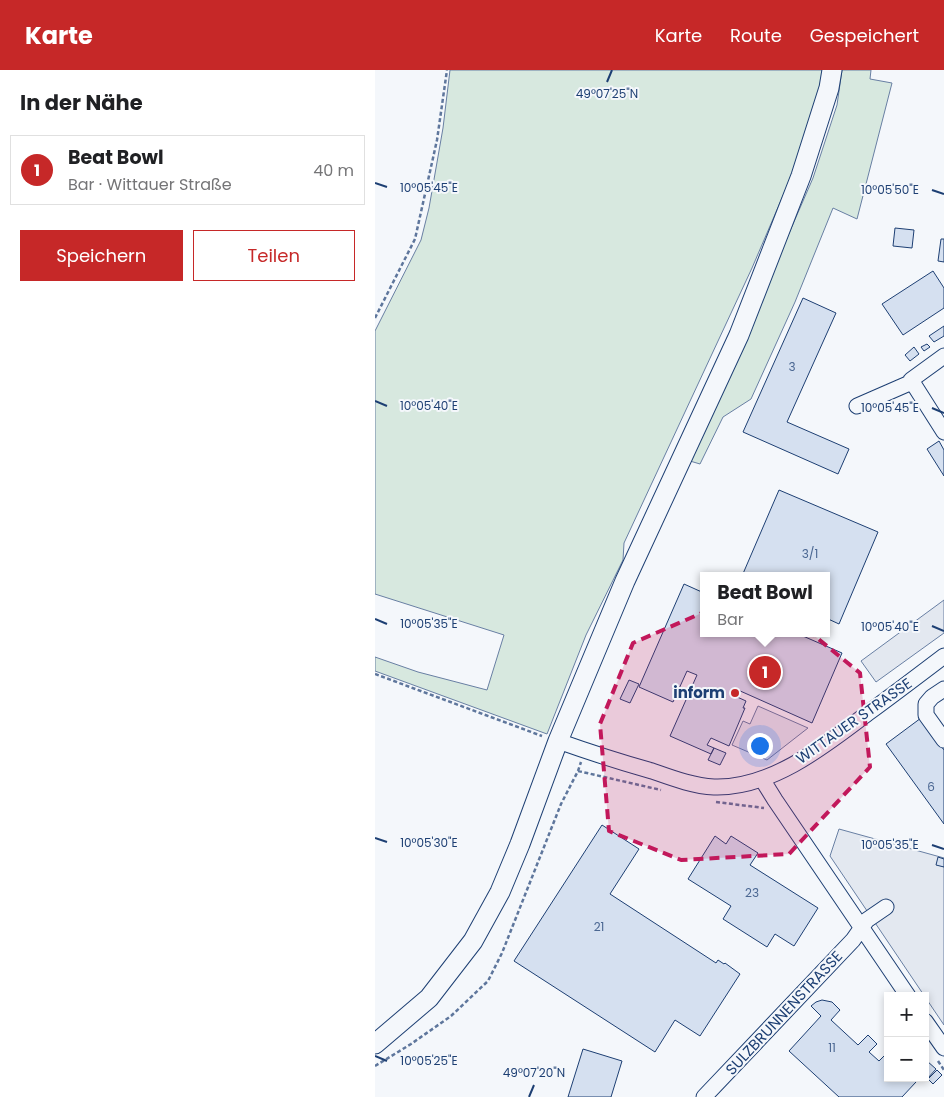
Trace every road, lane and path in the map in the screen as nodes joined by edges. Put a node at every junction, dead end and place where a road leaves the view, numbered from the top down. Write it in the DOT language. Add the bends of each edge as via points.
graph roads {
  1 [pos="447,70"];
  2 [pos="832,70"];
  3 [pos="375,318"];
  4 [pos="944,356"];
  5 [pos="912,382"];
  6 [pos="857,406"];
  7 [pos="944,432"];
  8 [pos="944,656"];
  9 [pos="375,674"];
  10 [pos="944,689"];
  11 [pos="944,740"];
  12 [pos="558,741"];
  13 [pos="762,778"];
  14 [pos="886,907"];
  15 [pos="862,929"];
  16 [pos="905,992"];
  17 [pos="929,1027"];
  18 [pos="375,1044"];
  19 [pos="944,1048"];
  20 [pos="704,1097"];
  1 -- 3 [label="path" via="437,140 415,239"];
  2 -- 12 [label="main road" via="801,176 739,334 625,581"];
  4 -- 5 [label="street"];
  5 -- 6 [label="street"];
  5 -- 7 [label="street"];
  8 -- 13 [label="street, WITTAUER STRASSE" via="825,746"];
  9 -- 12 [label="path"];
  10 -- 11 [label="street" via="926,704 926,715"];
  12 -- 13 [label="street, WITTAUER STRASSE" via="687,782 714,787 739,785"];
  12 -- 18 [label="main road" via="500,892 473,941 429,998"];
  13 -- 15 [label="street"];
  14 -- 15 [label="street, SULZBRUNNENSTRASSE" via="867,920"];
  15 -- 16 [label="street"];
  15 -- 20 [label="street, SULZBRUNNENSTRASSE"];
  17 -- 19 [label="street"];
}
